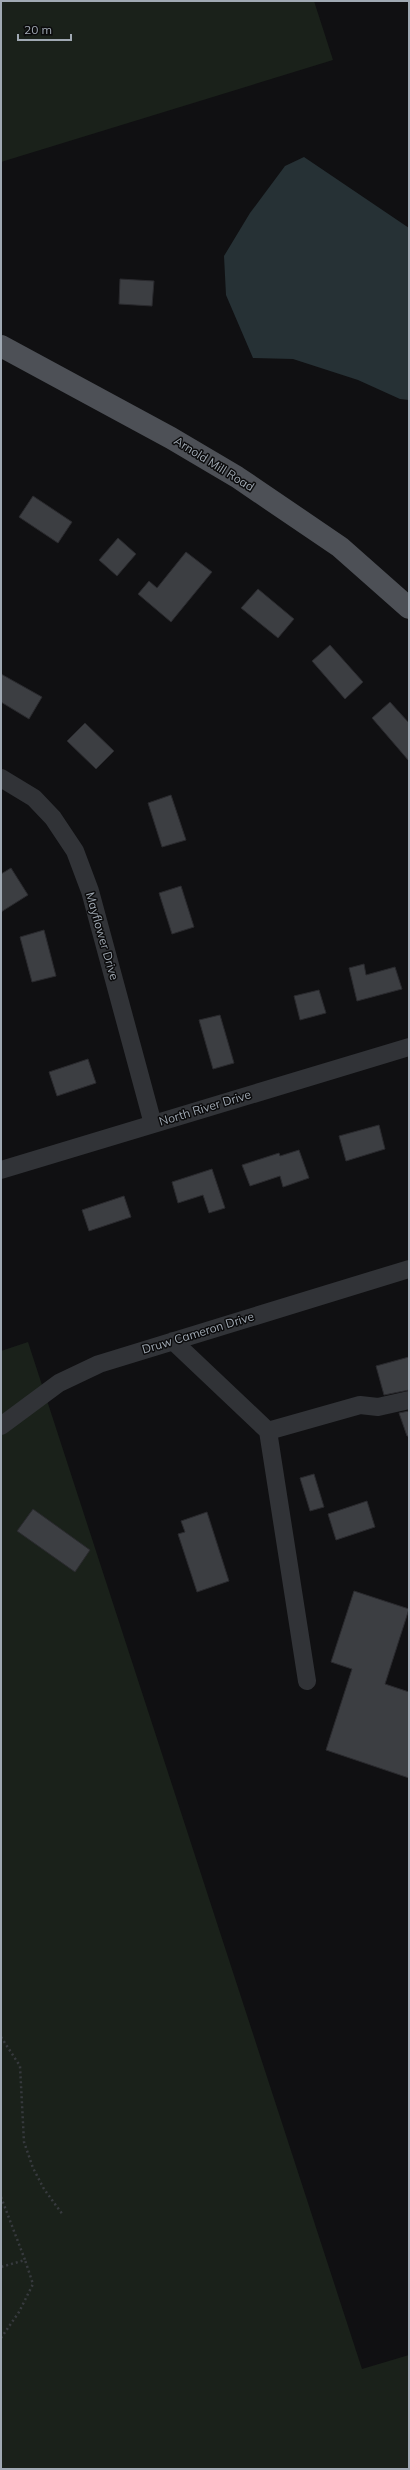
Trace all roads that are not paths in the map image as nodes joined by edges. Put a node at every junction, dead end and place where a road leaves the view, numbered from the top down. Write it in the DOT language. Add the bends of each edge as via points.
graph roads {
  1 [pos="1,346"];
  2 [pos="409,608"];
  3 [pos="1,778"];
  4 [pos="409,1046"];
  5 [pos="153,1124"];
  6 [pos="1,1170"];
  7 [pos="409,1269"];
  8 [pos="174,1341"];
  9 [pos="409,1400"];
  10 [pos="1,1426"];
  11 [pos="268,1431"];
  12 [pos="307,1682"];
  1 -- 2 [label="main road, Arnold Mill Road" via="171,438 237,478 340,547"];
  3 -- 5 [label="street, Mayflower Drive" via="34,798 53,818 76,851 90,891"];
  4 -- 5 [label="street, North River Drive"];
  5 -- 6 [label="street, North River Drive"];
  7 -- 8 [label="street, Druw Cameron Drive"];
  8 -- 10 [label="street, Druw Cameron Drive" via="99,1364 59,1383"];
  8 -- 11 [label="street"];
  9 -- 11 [label="street" via="378,1406 360,1405"];
  11 -- 12 [label="street"];
}
